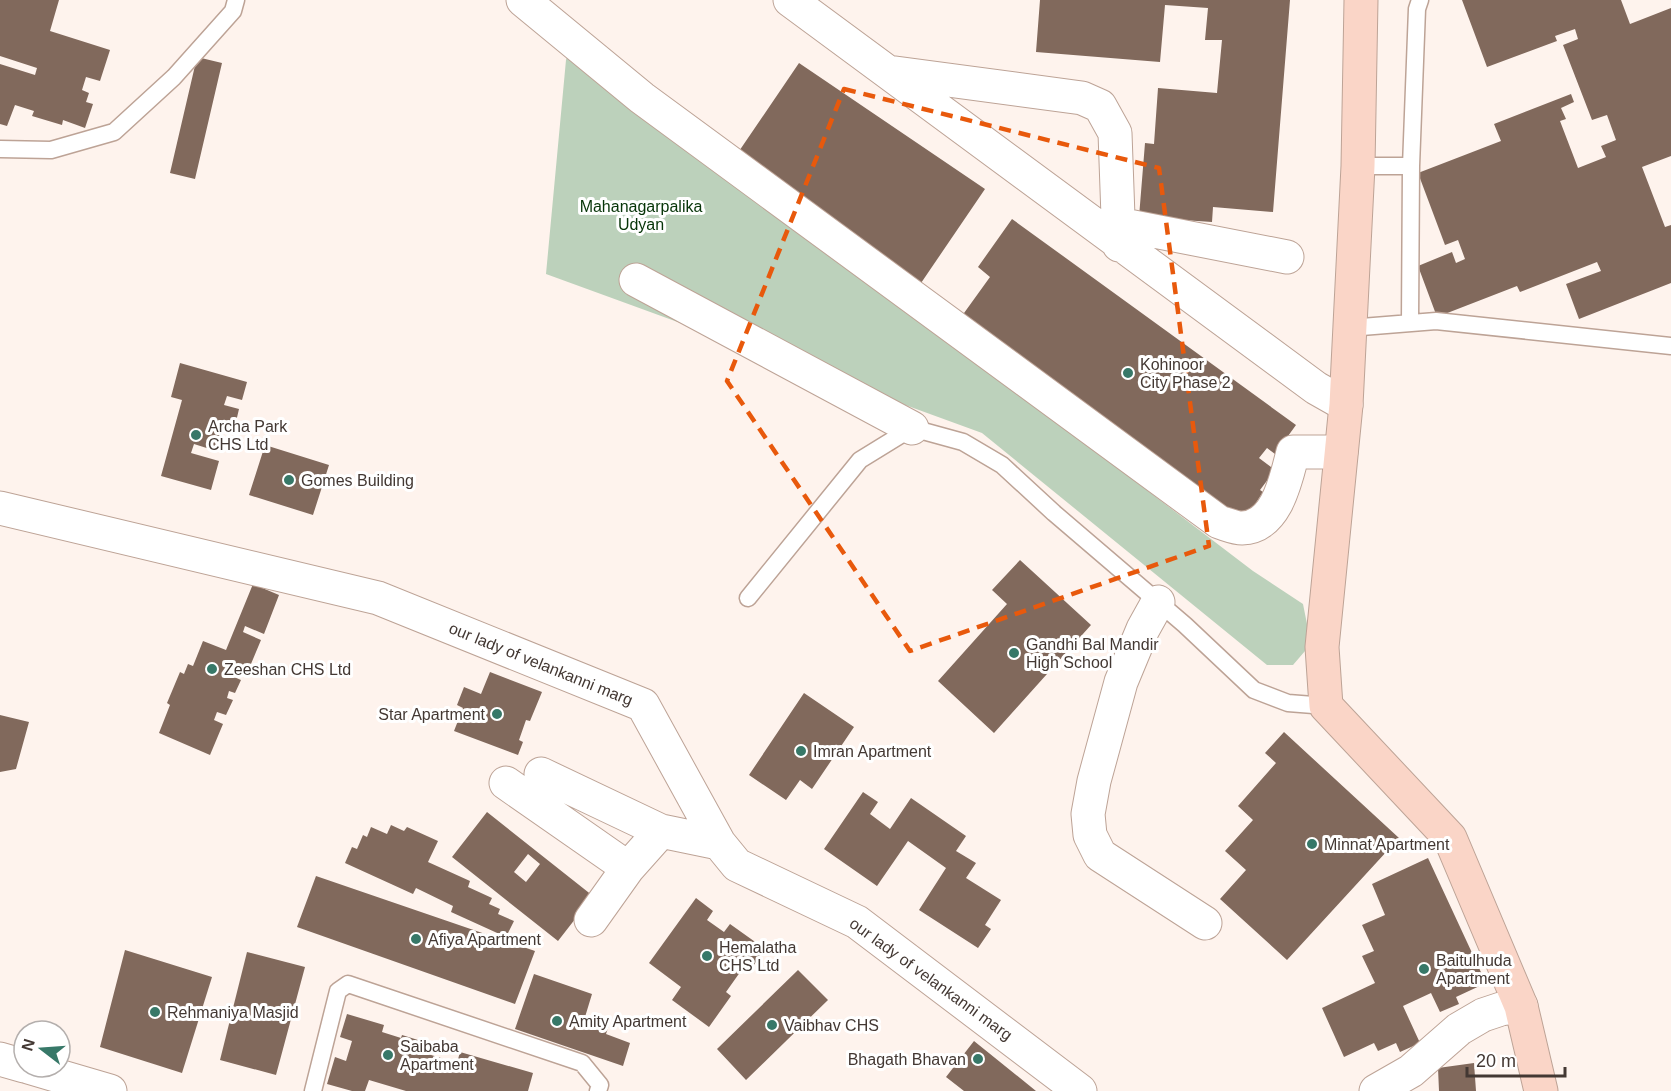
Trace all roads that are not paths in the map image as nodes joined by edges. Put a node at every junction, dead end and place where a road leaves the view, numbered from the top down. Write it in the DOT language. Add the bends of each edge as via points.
graph roads {
  1 [pos="236,0"];
  2 [pos="523,0"];
  3 [pos="790,0"];
  4 [pos="1361,0"];
  5 [pos="1420,0"];
  6 [pos="886,72"];
  7 [pos="0,149"];
  8 [pos="1358,166"];
  9 [pos="1411,166"];
  10 [pos="1119,234"];
  11 [pos="1287,256"];
  12 [pos="636,279"];
  13 [pos="1410,322"];
  14 [pos="1349,328"];
  15 [pos="1671,346"];
  16 [pos="1346,405"];
  17 [pos="912,428"];
  18 [pos="1341,452"];
  19 [pos="0,507"];
  20 [pos="748,598"];
  21 [pos="1158,602"];
  22 [pos="1326,706"];
  23 [pos="541,774"];
  24 [pos="506,783"];
  25 [pos="661,831"];
  26 [pos="718,843"];
  27 [pos="628,868"];
  28 [pos="591,920"];
  29 [pos="1205,923"];
  30 [pos="1521,1006"];
  31 [pos="70,1079"];
  32 [pos="110,1091"];
  33 [pos="313,1091"];
  34 [pos="598,1091"];
  35 [pos="1080,1091"];
  36 [pos="1376,1091"];
  37 [pos="1541,1091"];
  1 -- 7 [label="lane" via="232,11 174,77 114,132 51,150"];
  2 -- 18 [label="street" via="642,98 1219,522 1242,528 1258,524 1272,512 1293,452"];
  3 -- 6 [label="street"];
  4 -- 8 [label="street"];
  5 -- 9 [label="lane" via="1416,9"];
  6 -- 10 [label="street"];
  6 -- 10 [label="street" via="1082,98 1100,106 1115,134"];
  8 -- 9 [label="lane"];
  8 -- 14 [label="street"];
  9 -- 13 [label="lane"];
  10 -- 11 [label="street"];
  10 -- 16 [label="street" via="1316,388"];
  12 -- 17 [label="street"];
  13 -- 14 [label="lane"];
  13 -- 15 [label="lane" via="1436,321"];
  14 -- 16 [label="street"];
  16 -- 18 [label="street"];
  17 -- 20 [label="lane" via="860,459"];
  17 -- 21 [label="lane" via="963,442 1002,465"];
  18 -- 22 [label="street" via="1322,647"];
  19 -- 26 [label="street, our lady of velankanni marg" via="378,598 644,705"];
  21 -- 22 [label="lane" via="1254,690 1288,703"];
  21 -- 29 [label="street" via="1121,682 1094,781 1088,813 1090,835 1100,855"];
  22 -- 30 [label="street" via="1450,838"];
  23 -- 25 [label="street"];
  24 -- 27 [label="street"];
  25 -- 26 [label="street"];
  25 -- 27 [label="street"];
  26 -- 35 [label="street, our lady of velankanni marg" via="737,866 857,922"];
  27 -- 28 [label="street"];
  30 -- 36 [label="street" via="1483,1015 1459,1029 1411,1071"];
  30 -- 37 [label="street"];
  31 -- 32 [label="street"];
  33 -- 34 [label="lane" via="338,991 348,984 582,1063 600,1085"];
}
